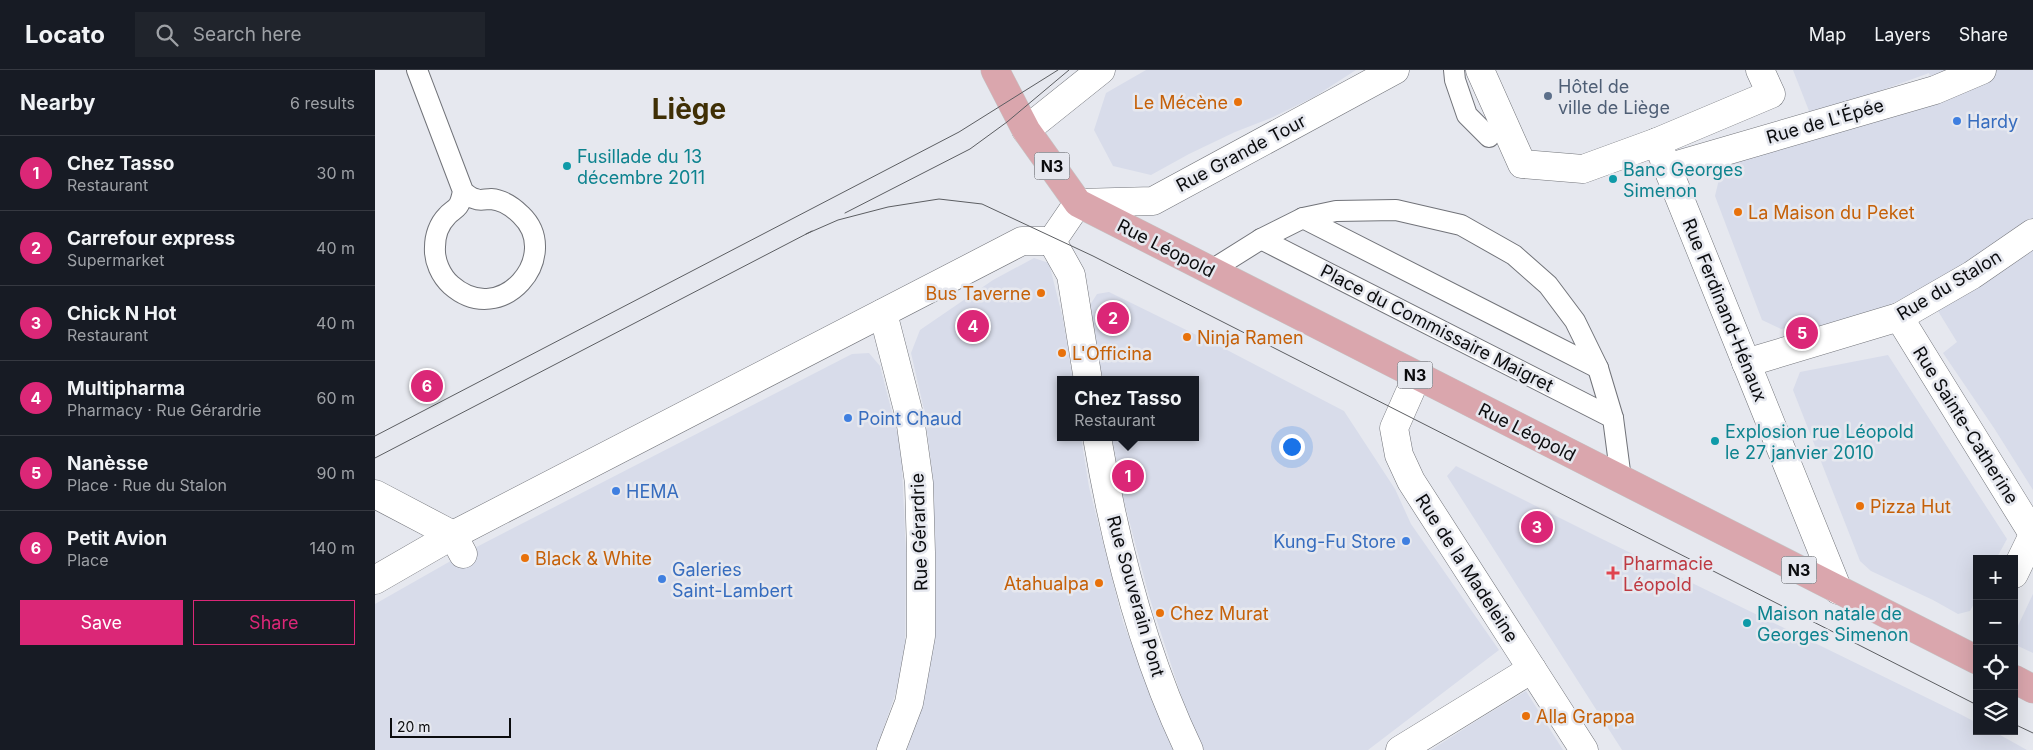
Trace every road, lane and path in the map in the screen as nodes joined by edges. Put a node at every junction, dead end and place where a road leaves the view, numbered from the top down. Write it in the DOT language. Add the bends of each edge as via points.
graph roads {
  1 [pos="417,70"];
  2 [pos="995,70"];
  3 [pos="1101,70"];
  4 [pos="1395,70"];
  5 [pos="1454,70"];
  6 [pos="1480,70"];
  7 [pos="1760,70"];
  8 [pos="1982,70"];
  9 [pos="1771,94"];
  10 [pos="1026,130"];
  11 [pos="1786,132"];
  12 [pos="1489,137"];
  13 [pos="1657,142"];
  14 [pos="1667,168"];
  15 [pos="463,191"];
  16 [pos="1078,203"];
  17 [pos="1303,218"];
  18 [pos="2033,233"];
  19 [pos="1261,239"];
  20 [pos="1052,241"];
  21 [pos="1210,271"];
  22 [pos="883,313"];
  23 [pos="1899,317"];
  24 [pos="1747,363"];
  25 [pos="1598,368"];
  26 [pos="1087,376"];
  27 [pos="1417,376"];
  28 [pos="1613,418"];
  29 [pos="1098,441"];
  30 [pos="1621,479"];
  31 [pos="375,494"];
  32 [pos="2033,534"];
  33 [pos="458,545"];
  34 [pos="2018,566"];
  35 [pos="375,580"];
  36 [pos="1838,590"];
  37 [pos="1973,656"];
  38 [pos="1532,669"];
  39 [pos="2018,682"];
  40 [pos="2033,689"];
  41 [pos="891,750"];
  42 [pos="1189,750"];
  43 [pos="1400,750"];
  44 [pos="1584,750"];
  1 -- 15 [label="lane"];
  2 -- 10 [label="main road, N3"];
  3 -- 10 [label="street"];
  4 -- 16 [label="street, Rue Grande Tour" via="1153,201"];
  5 -- 12 [label="lane" via="1467,116"];
  6 -- 13 [label="street" via="1522,164 1583,169"];
  7 -- 9 [label="street"];
  8 -- 11 [label="street, Rue de L'Épée" via="1935,90"];
  9 -- 11 [label="street"];
  9 -- 13 [label="street"];
  10 -- 16 [label="main road, N3"];
  11 -- 14 [label="street, Rue de L'Épée"];
  13 -- 14 [label="street, Rue Ferdinand-Hénaux"];
  14 -- 24 [label="street, Rue Ferdinand-Hénaux"];
  15 -- 15 [label="lane" via="459,205 446,216 437,231 434,249 437,266 446,281 459,292 476,298 493,298 510,292 523,281 532,266 535,248 532,231 523,216 510,205 476,200"];
  16 -- 20 [label="street"];
  16 -- 21 [label="main road, Rue Léopold / N3"];
  17 -- 19 [label="lane"];
  17 -- 25 [label="lane, Place du Commissaire Maigret"];
  17 -- 25 [label="lane" via="1336,211 1396,210 1461,225 1514,255 1548,286 1575,321"];
  18 -- 23 [label="street, Rue du Stalon" via="1972,275"];
  19 -- 21 [label="lane"];
  19 -- 28 [label="lane, Place du Commissaire Maigret"];
  20 -- 22 [label="street" via="1022,241"];
  20 -- 26 [label="street" via="1071,275"];
  21 -- 27 [label="main road, Rue Léopold / N3"];
  22 -- 33 [label="street"];
  22 -- 41 [label="street, Rue Gérardrie" via="910,418 919,483 921,552 921,636 909,703"];
  23 -- 24 [label="street, Rue du Stalon"];
  23 -- 32 [label="street, Rue Sainte-Catherine"];
  24 -- 36 [label="street, Rue Ferdinand-Hénaux"];
  25 -- 28 [label="lane"];
  27 -- 30 [label="main road, Rue Léopold / N3"];
  27 -- 38 [label="street, Rue de la Madeleine" via="1394,428 1399,455 1411,481"];
  28 -- 30 [label="lane"];
  29 -- 42 [label="street, Rue Souverain Pont" via="1123,565 1155,667"];
  30 -- 36 [label="main road, Rue Léopold / N3"];
  31 -- 33 [label="street"];
  32 -- 34 [label="street, Rue Sainte-Catherine"];
  33 -- 35 [label="street"];
  36 -- 37 [label="main road, Rue Léopold / N3"];
  38 -- 43 [label="street"];
  38 -- 44 [label="street, Rue de la Madeleine"];
  39 -- 40 [label="main road"];
}
